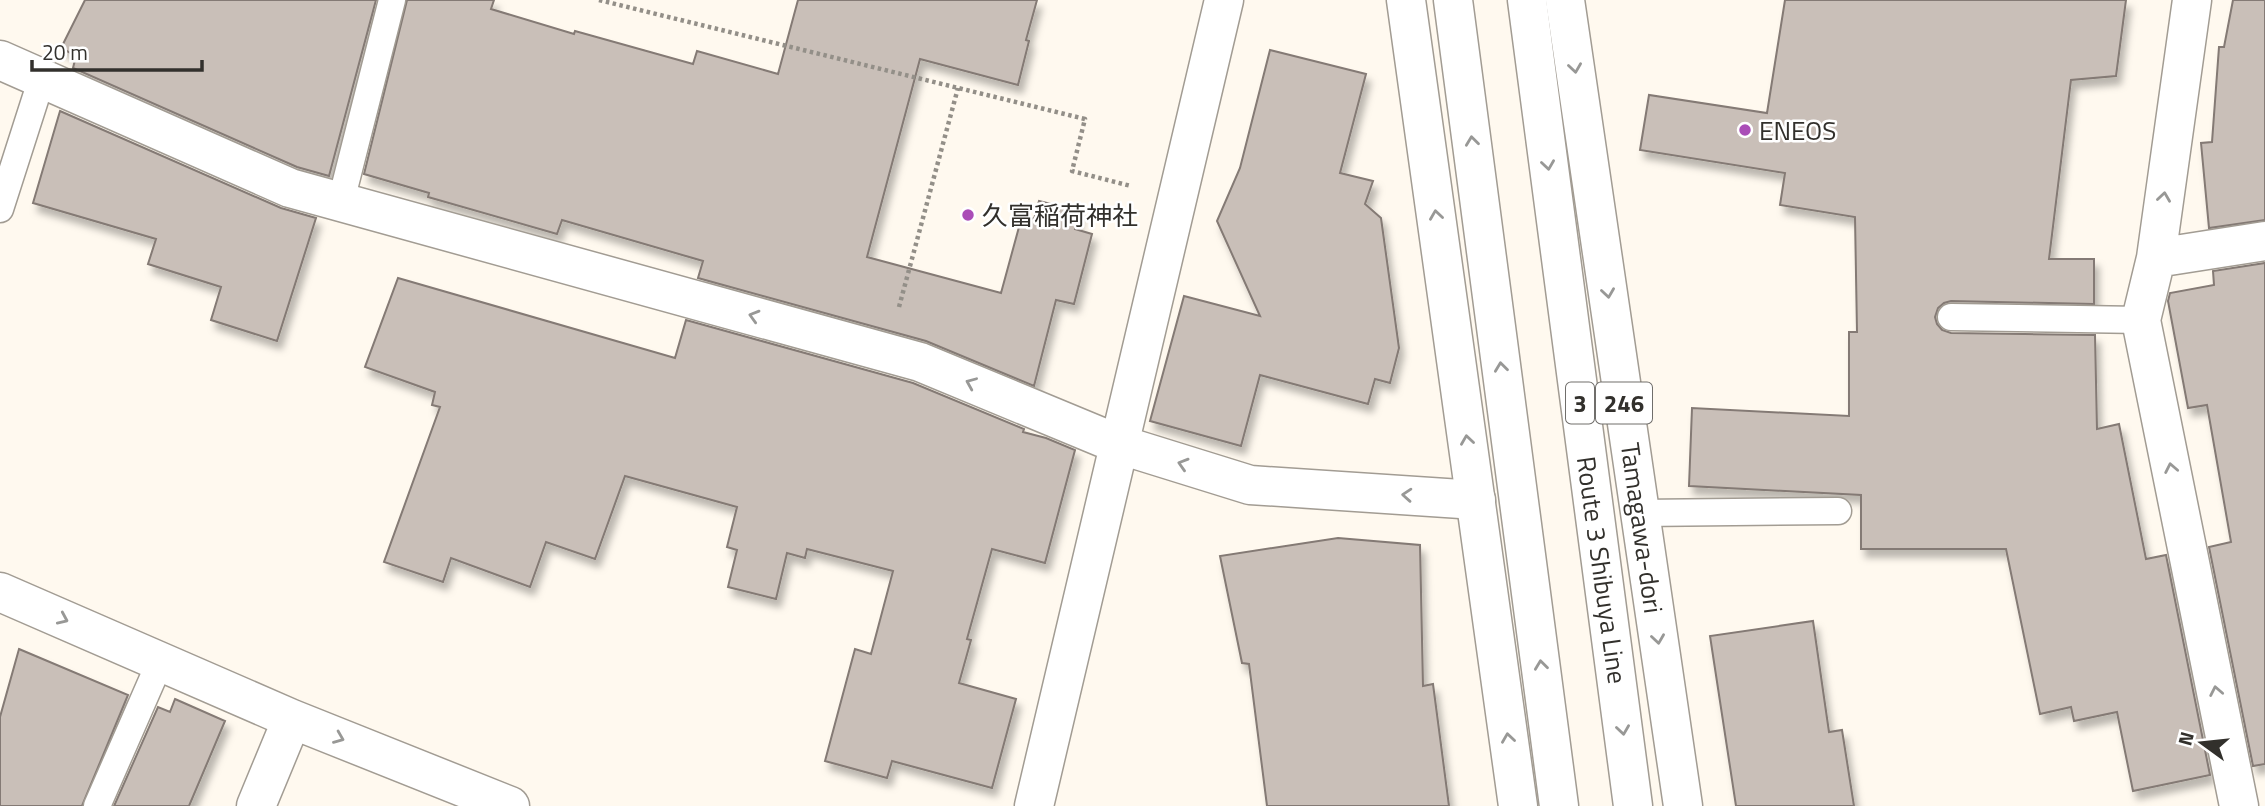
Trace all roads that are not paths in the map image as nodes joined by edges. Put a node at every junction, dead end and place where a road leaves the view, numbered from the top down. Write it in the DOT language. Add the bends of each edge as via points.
graph roads {
  1 [pos="392,0"];
  2 [pos="1224,0"];
  3 [pos="1406,0"];
  4 [pos="1453,0"];
  5 [pos="1527,0"];
  6 [pos="1565,0"];
  7 [pos="2192,0"];
  8 [pos="0,60"];
  9 [pos="42,78"];
  10 [pos="341,201"];
  11 [pos="0,209"];
  12 [pos="2265,241"];
  13 [pos="2156,258"];
  14 [pos="1951,317"];
  15 [pos="2141,320"];
  16 [pos="1118,444"];
  17 [pos="1476,500"];
  18 [pos="1838,510"];
  19 [pos="1640,513"];
  20 [pos="0,592"];
  21 [pos="160,662"];
  22 [pos="292,719"];
  23 [pos="97,806"];
  24 [pos="256,806"];
  25 [pos="510,806"];
  26 [pos="1034,806"];
  27 [pos="1518,806"];
  28 [pos="1559,806"];
  29 [pos="1633,806"];
  30 [pos="1683,806"];
  31 [pos="2239,806"];
  1 -- 10 [label="lane"];
  2 -- 16 [label="main road"];
  17 -- 3 [label="main road, one-way"];
  28 -- 4 [label="main road, one-way"];
  5 -- 29 [label="main road, Route 3 Shibuya Line / 3, one-way"];
  6 -- 19 [label="main road, Tamagawa-dori / 246, one-way"];
  13 -- 7 [label="main road, one-way"];
  8 -- 9 [label="main road"];
  9 -- 10 [label="main road" via="290,188"];
  9 -- 11 [label="lane"];
  16 -- 10 [label="main road, one-way" via="920,362"];
  12 -- 13 [label="main road"];
  13 -- 15 [label="main road"];
  14 -- 15 [label="lane"];
  31 -- 15 [label="main road, one-way"];
  17 -- 16 [label="main road, one-way" via="1250,485"];
  16 -- 26 [label="main road"];
  27 -- 17 [label="main road, one-way"];
  18 -- 19 [label="lane"];
  19 -- 30 [label="main road, Tamagawa-dori / 246, one-way"];
  20 -- 21 [label="main road, one-way"];
  21 -- 22 [label="main road"];
  21 -- 23 [label="lane"];
  22 -- 24 [label="main road"];
  22 -- 25 [label="main road, one-way"];
}
